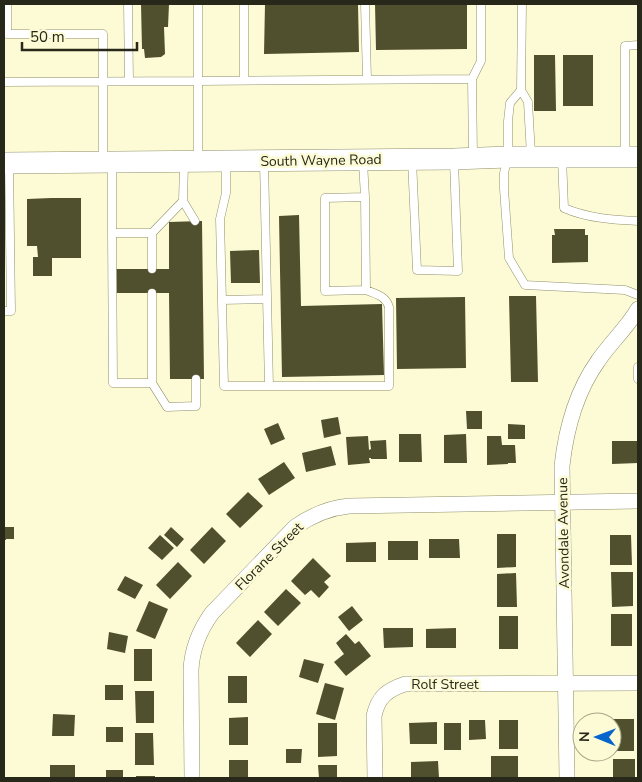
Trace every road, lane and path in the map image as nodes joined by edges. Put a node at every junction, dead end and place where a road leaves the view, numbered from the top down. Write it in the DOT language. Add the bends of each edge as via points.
graph roads {
  1 [pos="7,4"];
  2 [pos="128,4"];
  3 [pos="198,4"];
  4 [pos="244,4"];
  5 [pos="365,4"];
  6 [pos="481,4"];
  7 [pos="522,4"];
  8 [pos="6,34"];
  9 [pos="638,45"];
  10 [pos="472,78"];
  11 [pos="366,79"];
  12 [pos="244,80"];
  13 [pos="103,81"];
  14 [pos="198,81"];
  15 [pos="4,82"];
  16 [pos="128,82"];
  17 [pos="520,90"];
  18 [pos="632,157"];
  19 [pos="508,158"];
  20 [pos="531,158"];
  21 [pos="562,158"];
  22 [pos="412,159"];
  23 [pos="463,159"];
  24 [pos="363,160"];
  25 [pos="226,161"];
  26 [pos="264,161"];
  27 [pos="108,162"];
  28 [pos="191,162"];
  29 [pos="6,163"];
  30 [pos="365,197"];
  31 [pos="183,201"];
  32 [pos="194,221"];
  33 [pos="638,221"];
  34 [pos="112,233"];
  35 [pos="152,233"];
  36 [pos="152,269"];
  37 [pos="366,290"];
  38 [pos="152,293"];
  39 [pos="638,294"];
  40 [pos="267,299"];
  41 [pos="222,300"];
  42 [pos="4,311"];
  43 [pos="637,314"];
  44 [pos="638,367"];
  45 [pos="196,379"];
  46 [pos="638,379"];
  47 [pos="152,383"];
  48 [pos="269,386"];
  49 [pos="638,501"];
  50 [pos="563,503"];
  51 [pos="566,683"];
  52 [pos="638,683"];
  53 [pos="192,778"];
  54 [pos="375,778"];
  55 [pos="567,778"];
  1 -- 8 [label="lane"];
  2 -- 16 [label="lane"];
  3 -- 14 [label="lane"];
  4 -- 12 [label="lane"];
  5 -- 11 [label="lane"];
  6 -- 10 [label="lane" via="481,61"];
  7 -- 17 [label="lane"];
  8 -- 13 [label="lane" via="103,34"];
  9 -- 18 [label="lane" via="625,46"];
  10 -- 11 [label="lane"];
  10 -- 23 [label="lane"];
  11 -- 12 [label="lane"];
  12 -- 14 [label="lane"];
  13 -- 15 [label="lane"];
  13 -- 16 [label="lane"];
  13 -- 27 [label="lane"];
  14 -- 16 [label="lane"];
  14 -- 28 [label="lane"];
  17 -- 19 [label="lane" via="510,103"];
  17 -- 20 [label="lane" via="528,102"];
  18 -- 21 [label="main road, South Wayne Road"];
  19 -- 20 [label="main road, South Wayne Road"];
  19 -- 23 [label="main road, South Wayne Road"];
  19 -- 39 [label="lane" via="504,189 509,258 525,285 625,290"];
  20 -- 21 [label="main road, South Wayne Road"];
  21 -- 33 [label="lane" via="564,208 613,220"];
  22 -- 23 [label="main road, South Wayne Road"];
  22 -- 23 [label="lane" via="417,270 458,271"];
  22 -- 24 [label="main road, South Wayne Road"];
  24 -- 26 [label="main road, South Wayne Road"];
  24 -- 30 [label="lane"];
  25 -- 26 [label="main road, South Wayne Road"];
  25 -- 28 [label="main road, South Wayne Road"];
  25 -- 41 [label="lane" via="226,193 220,219"];
  26 -- 40 [label="lane"];
  27 -- 28 [label="main road, South Wayne Road"];
  27 -- 29 [label="main road, South Wayne Road"];
  27 -- 34 [label="lane"];
  28 -- 31 [label="lane"];
  29 -- 42 [label="lane" via="11,311"];
  30 -- 37 [label="lane"];
  30 -- 37 [label="lane" via="325,198 325,291"];
  31 -- 32 [label="lane"];
  31 -- 35 [label="lane"];
  34 -- 35 [label="lane"];
  34 -- 47 [label="lane" via="112,383"];
  35 -- 36 [label="lane"];
  37 -- 48 [label="lane" via="384,298 389,307 389,386"];
  38 -- 47 [label="lane"];
  40 -- 41 [label="lane"];
  40 -- 48 [label="lane"];
  41 -- 48 [label="lane" via="224,386"];
  43 -- 50 [label="street, Avondale Avenue" via="598,360 574,408 564,445"];
  44 -- 46 [label="lane"];
  45 -- 47 [label="lane" via="196,406 168,407"];
  49 -- 50 [label="street, Florane Street"];
  50 -- 51 [label="street, Avondale Avenue"];
  50 -- 53 [label="street, Florane Street" via="337,507 322,511 295,527 212,613 195,643 190,670"];
  51 -- 52 [label="street, Rolf Street"];
  51 -- 54 [label="street, Rolf Street" via="405,684 395,688 383,696 374,716"];
  51 -- 55 [label="street, Avondale Avenue"];
}
